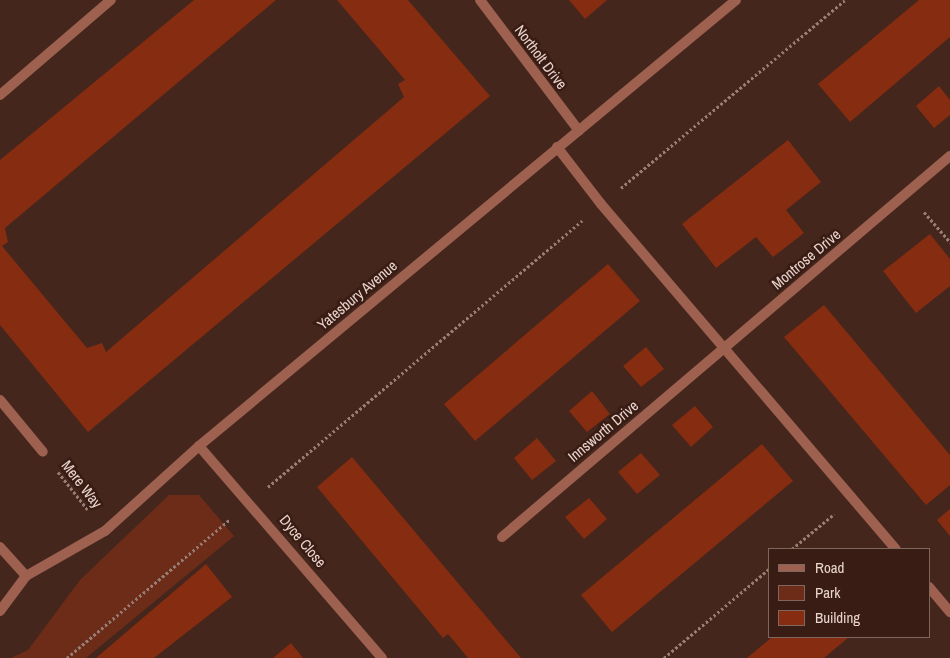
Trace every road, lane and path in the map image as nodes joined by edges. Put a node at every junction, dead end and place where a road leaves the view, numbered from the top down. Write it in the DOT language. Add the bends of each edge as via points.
graph roads {
  1 [pos="111,0"];
  2 [pos="480,0"];
  3 [pos="736,0"];
  4 [pos="845,0"];
  5 [pos="0,96"];
  6 [pos="579,131"];
  7 [pos="557,147"];
  8 [pos="950,156"];
  9 [pos="907,192"];
  10 [pos="601,204"];
  11 [pos="950,242"];
  12 [pos="724,348"];
  13 [pos="0,400"];
  14 [pos="199,446"];
  15 [pos="43,452"];
  16 [pos="851,499"];
  17 [pos="251,502"];
  18 [pos="105,531"];
  19 [pos="502,537"];
  20 [pos="0,547"];
  21 [pos="793,548"];
  22 [pos="895,548"];
  23 [pos="768,570"];
  24 [pos="26,576"];
  25 [pos="930,588"];
  26 [pos="0,612"];
  27 [pos="950,612"];
  28 [pos="67,658"];
  29 [pos="382,658"];
  30 [pos="664,658"];
  1 -- 5 [label="street"];
  2 -- 6 [label="street, Northolt Drive"];
  3 -- 6 [label="street, Yatesbury Avenue"];
  4 -- 10 [label="path"];
  6 -- 7 [label="street, Yatesbury Avenue"];
  7 -- 10 [label="street"];
  7 -- 14 [label="street, Yatesbury Avenue"];
  8 -- 9 [label="street, Montrose Drive"];
  9 -- 11 [label="path"];
  9 -- 12 [label="street, Montrose Drive"];
  10 -- 12 [label="street"];
  10 -- 17 [label="path"];
  12 -- 16 [label="street"];
  12 -- 19 [label="street, Innsworth Drive"];
  13 -- 15 [label="street"];
  14 -- 17 [label="street, Dyce Close"];
  14 -- 18 [label="street, Yatesbury Avenue"];
  15 -- 18 [label="path, Mere Way"];
  16 -- 21 [label="path"];
  16 -- 22 [label="street"];
  17 -- 28 [label="path"];
  17 -- 29 [label="street, Dyce Close"];
  18 -- 24 [label="street, Yatesbury Avenue"];
  20 -- 24 [label="street"];
  23 -- 30 [label="path"];
  24 -- 26 [label="street, Yatesbury Avenue"];
  25 -- 27 [label="street"];
}
